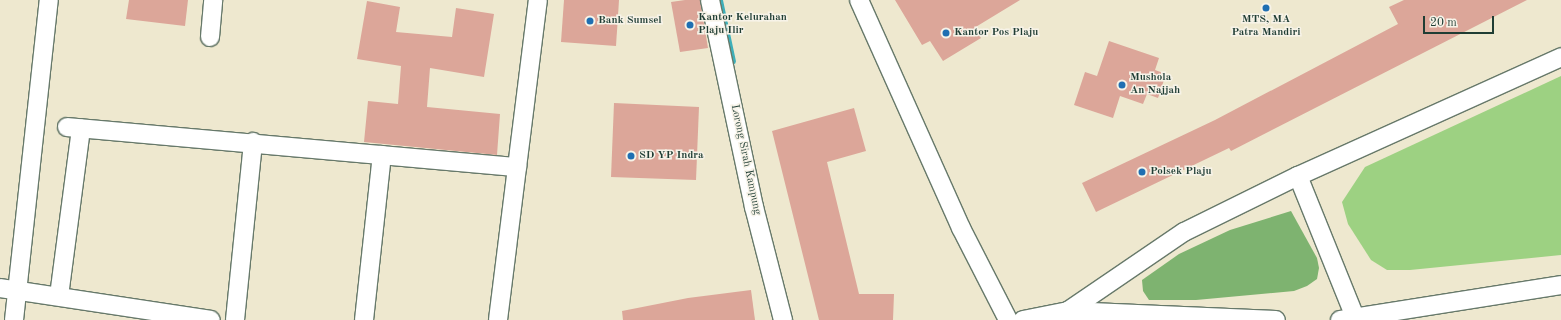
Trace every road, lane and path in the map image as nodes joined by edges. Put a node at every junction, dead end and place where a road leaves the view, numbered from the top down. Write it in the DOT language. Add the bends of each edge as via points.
graph roads {
  1 [pos="49,0"];
  2 [pos="214,0"];
  3 [pos="538,0"];
  4 [pos="710,0"];
  5 [pos="859,0"];
  6 [pos="210,37"];
  7 [pos="1561,57"];
  8 [pos="253,142"];
  9 [pos="382,154"];
  10 [pos="517,167"];
  11 [pos="1298,176"];
  12 [pos="1561,285"];
  13 [pos="8,288"];
  14 [pos="59,296"];
  15 [pos="1068,311"];
  16 [pos="1385,316"];
  17 [pos="1347,318"];
  18 [pos="14,320"];
  19 [pos="211,320"];
  20 [pos="236,320"];
  21 [pos="364,320"];
  22 [pos="498,320"];
  23 [pos="783,320"];
  24 [pos="1008,320"];
  25 [pos="1023,320"];
  26 [pos="1276,320"];
  1 -- 13 [label="street"];
  2 -- 6 [label="street"];
  3 -- 10 [label="street"];
  4 -- 23 [label="street, Lorong Sirah Kampung" via="754,207"];
  5 -- 24 [label="street" via="961,228"];
  7 -- 11 [label="street"];
  8 -- 9 [label="street"];
  8 -- 14 [label="street" via="74,127"];
  8 -- 20 [label="street"];
  9 -- 10 [label="street"];
  9 -- 21 [label="street"];
  10 -- 22 [label="street"];
  11 -- 15 [label="street" via="1184,232"];
  11 -- 17 [label="street"];
  12 -- 16 [label="street"];
  13 -- 14 [label="street"];
  13 -- 18 [label="street"];
  14 -- 19 [label="street"];
  15 -- 25 [label="street"];
  15 -- 26 [label="street"];
  16 -- 17 [label="street"];
}
